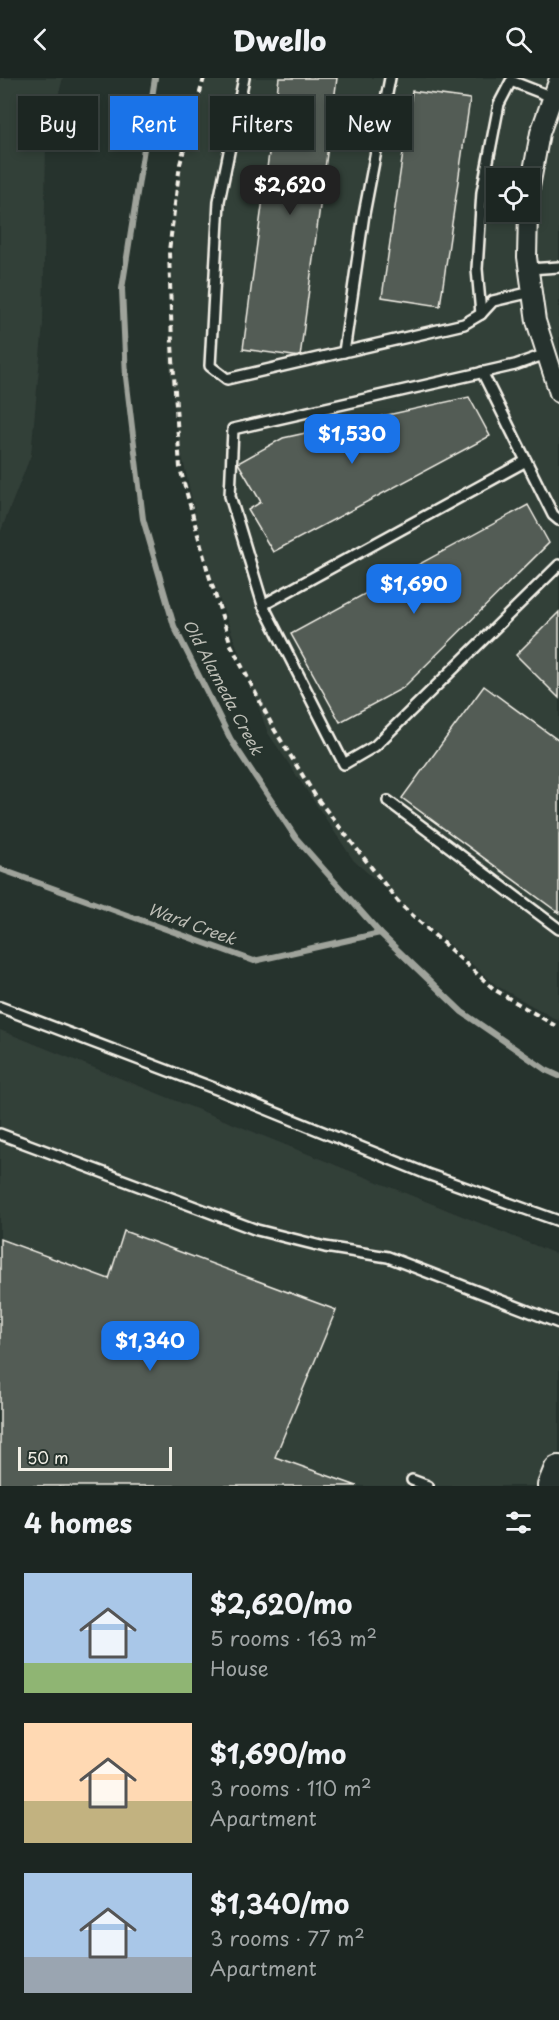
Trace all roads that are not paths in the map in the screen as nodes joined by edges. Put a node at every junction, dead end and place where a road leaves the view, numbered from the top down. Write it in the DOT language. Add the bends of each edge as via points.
graph roads {
  1 [pos="244,78"];
  2 [pos="390,78"];
  3 [pos="509,79"];
  4 [pos="559,79"];
  5 [pos="552,97"];
  6 [pos="534,168"];
  7 [pos="528,222"];
  8 [pos="559,267"];
  9 [pos="529,269"];
  10 [pos="532,292"];
  11 [pos="481,314"];
  12 [pos="344,352"];
  13 [pos="546,354"];
  14 [pos="482,372"];
  15 [pos="559,393"];
  16 [pos="526,461"];
  17 [pos="559,520"];
  18 [pos="559,566"];
  19 [pos="263,605"];
  20 [pos="388,801"];
  21 [pos="559,929"];
  22 [pos="0,1007"];
  23 [pos="0,1134"];
  24 [pos="559,1221"];
  25 [pos="559,1323"];
  26 [pos="559,1471"];
  27 [pos="412,1480"];
  28 [pos="428,1486"];
  29 [pos="553,1486"];
  1 -- 12 [label="lane" via="219,201 210,366 227,379"];
  2 -- 12 [label="lane" via="364,214"];
  3 -- 5 [label="lane"];
  3 -- 11 [label="lane" via="499,105 482,192 477,269"];
  4 -- 5 [label="street"];
  5 -- 6 [label="street"];
  7 -- 9 [label="street"];
  8 -- 9 [label="lane"];
  9 -- 10 [label="street"];
  10 -- 11 [label="lane" via="493,301"];
  10 -- 13 [label="street"];
  11 -- 12 [label="lane" via="464,324"];
  13 -- 14 [label="lane"];
  13 -- 15 [label="street"];
  14 -- 16 [label="lane"];
  14 -- 19 [label="lane" via="233,429 230,496"];
  16 -- 17 [label="lane"];
  16 -- 19 [label="lane"];
  18 -- 19 [label="lane" via="375,746 344,764"];
  20 -- 21 [label="lane"];
  22 -- 24 [label="lane" via="427,1174"];
  23 -- 25 [label="lane" via="257,1230 388,1257"];
  26 -- 29 [label="main road"];
  27 -- 28 [label="lane"];
}
